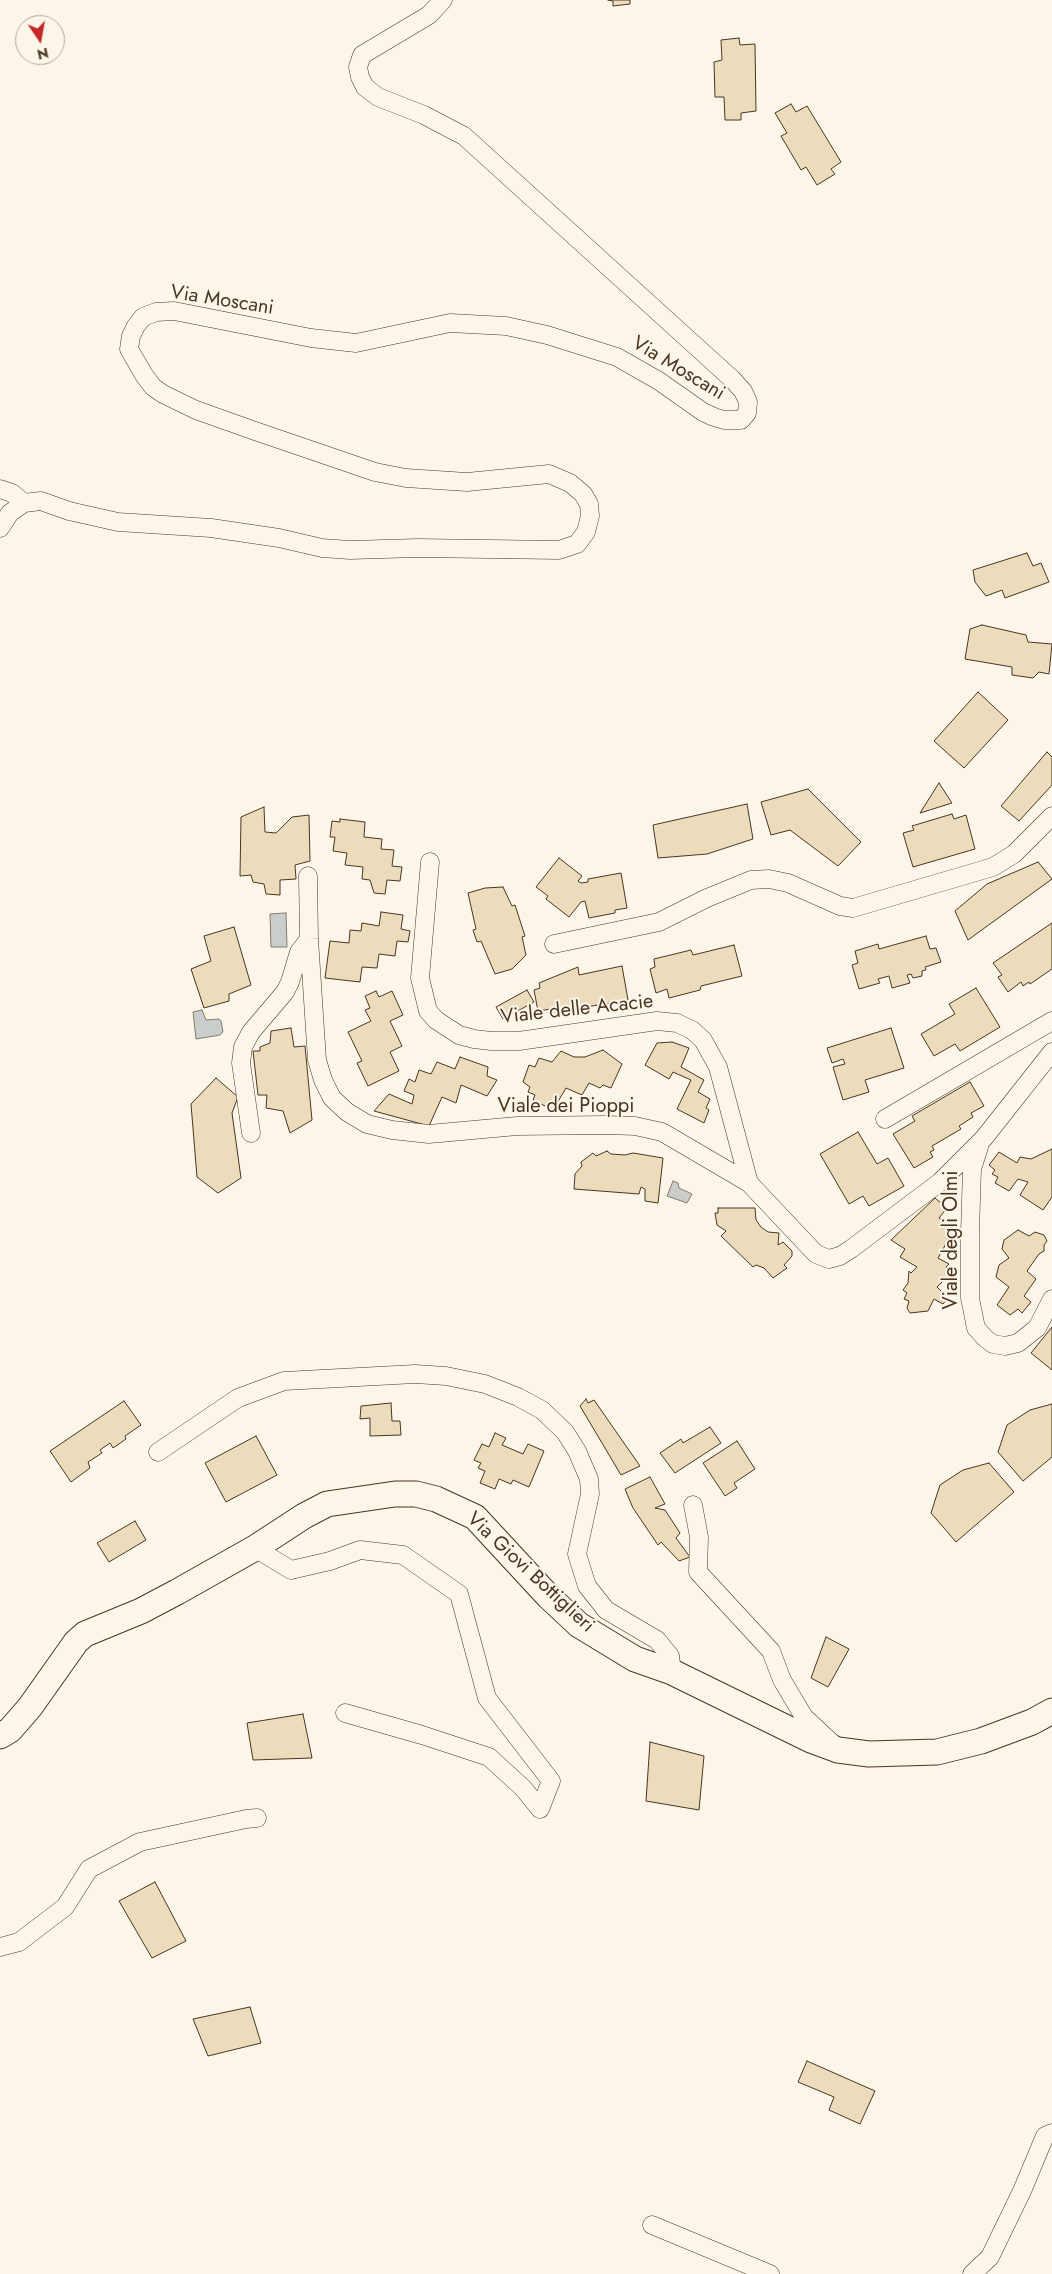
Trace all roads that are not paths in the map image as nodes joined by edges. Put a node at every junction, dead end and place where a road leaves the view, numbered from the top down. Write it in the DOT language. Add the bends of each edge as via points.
graph roads {
  1 [pos="443,0"];
  2 [pos="0,489"];
  3 [pos="24,503"];
  4 [pos="0,528"];
  5 [pos="1052,816"];
  6 [pos="430,862"];
  7 [pos="308,876"];
  8 [pos="309,939"];
  9 [pos="554,944"];
  10 [pos="1052,1021"];
  11 [pos="1052,1052"];
  12 [pos="886,1119"];
  13 [pos="251,1133"];
  14 [pos="984,1138"];
  15 [pos="749,1183"];
  16 [pos="1052,1299"];
  17 [pos="158,1452"];
  18 [pos="693,1505"];
  19 [pos="254,1548"];
  20 [pos="672,1672"];
  21 [pos="1052,1711"];
  22 [pos="346,1714"];
  23 [pos="0,1736"];
  24 [pos="838,1750"];
  25 [pos="258,1818"];
  26 [pos="0,1946"];
  27 [pos="1052,2133"];
  28 [pos="652,2225"];
  29 [pos="770,2274"];
  30 [pos="972,2274"];
  1 -- 3 [label="street, Via Moscani" via="429,15 362,54 358,67 365,87 378,97 424,115 464,136 732,380 743,391 748,402 747,413 741,420 714,417 617,357 556,337 506,326 450,323 356,343 311,338 174,311 156,312 143,317 136,326 129,349 144,376 163,394 196,410 375,472 406,478 467,482 549,474 570,483 583,494 589,504 590,516 586,532 577,544 559,550 350,550 211,528 118,522 42,501"];
  2 -- 3 [label="street" via="12,493"];
  3 -- 4 [label="street" via="10,512"];
  5 -- 9 [label="street" via="1014,854 993,867 853,908 840,906 788,882 750,880 659,922"];
  6 -- 15 [label="street, Viale delle Acacie" via="420,978 428,1011 436,1020 459,1035 491,1041 520,1041 657,1021 677,1023 692,1030 703,1040 718,1067"];
  7 -- 8 [label="street, Viale dei Pioppi"];
  8 -- 13 [label="street" via="299,952 285,992 251,1032 243,1047 241,1063"];
  8 -- 15 [label="street, Viale dei Pioppi" via="317,1060 323,1080 332,1098 367,1124 429,1134 517,1126 635,1126 662,1132"];
  10 -- 12 [label="street"];
  11 -- 14 [label="street, Viale dei Pioppi"];
  14 -- 15 [label="street, Viale dei Pioppi" via="940,1182 852,1249 829,1259 816,1254"];
  14 -- 16 [label="street, Viale degli Olmi" via="972,1169 970,1298 976,1328 993,1344 1018,1343 1037,1328"];
  17 -- 20 [label="street" via="238,1398 284,1381 415,1374 446,1376 485,1384 518,1397 542,1410 565,1432 589,1479 590,1494 577,1554 588,1586 606,1610 657,1640 670,1656"];
  18 -- 24 [label="street" via="699,1537 698,1572 771,1651 782,1680 804,1717"];
  19 -- 20 [label="street, Via Giovi Bottiglieri" via="327,1504 395,1494 416,1494 436,1499 475,1517 579,1625 635,1659"];
  19 -- 22 [label="street" via="290,1570 360,1550 403,1555 459,1594 487,1698 551,1781 540,1809 489,1756"];
  19 -- 23 [label="street, Via Giovi Bottiglieri" via="141,1611 85,1634 30,1707 10,1730"];
  20 -- 24 [label="street, Via Giovi Bottiglieri"];
  21 -- 24 [label="street, Via Giovi Bottiglieri" via="982,1741 937,1752 870,1754"];
  25 -- 26 [label="street" via="140,1842 88,1869 65,1907 19,1942"];
  27 -- 30 [label="street" via="1044,2136 990,2257"];
  28 -- 29 [label="street"];
}
